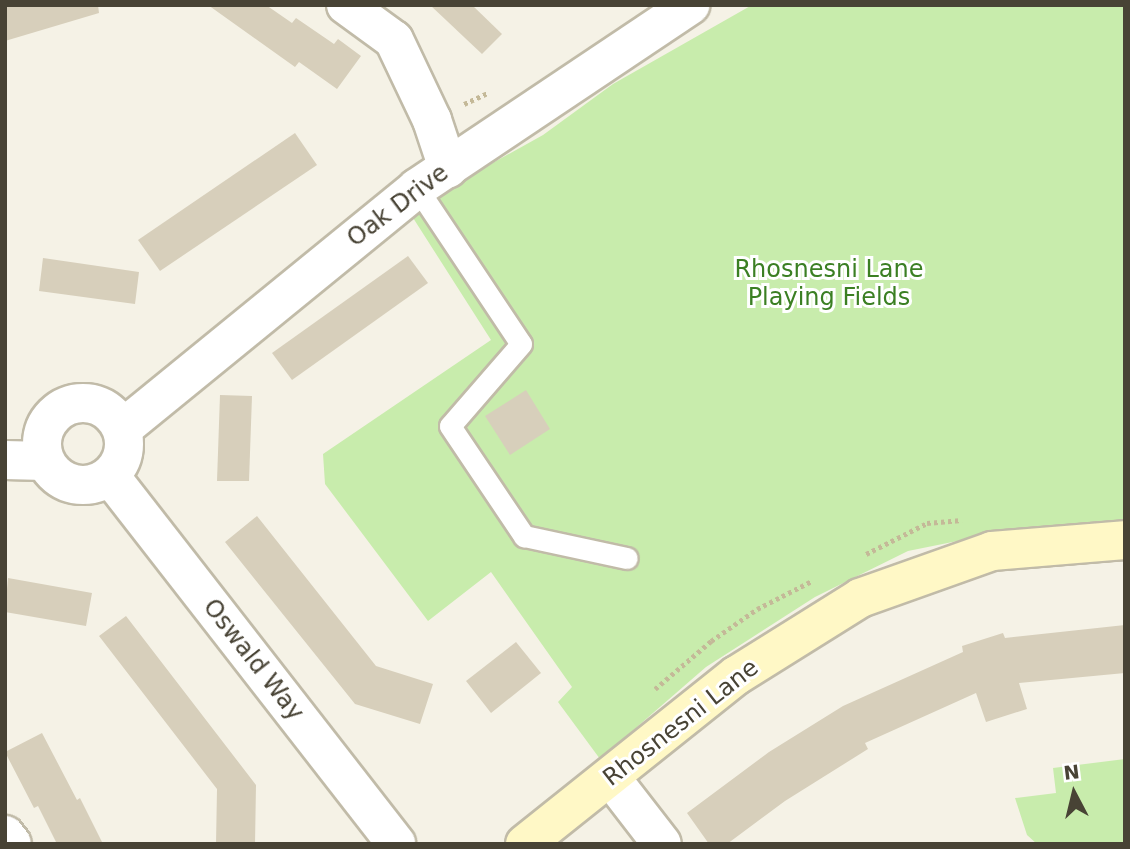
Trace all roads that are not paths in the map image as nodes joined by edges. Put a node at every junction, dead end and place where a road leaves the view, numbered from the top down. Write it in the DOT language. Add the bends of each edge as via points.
graph roads {
  1 [pos="346,5"];
  2 [pos="690,5"];
  3 [pos="432,178"];
  4 [pos="122,429"];
  5 [pos="5,460"];
  6 [pos="45,461"];
  7 [pos="110,476"];
  8 [pos="1125,540"];
  9 [pos="626,558"];
  10 [pos="611,778"];
  11 [pos="5,835"];
  12 [pos="12,844"];
  13 [pos="396,844"];
  14 [pos="525,844"];
  15 [pos="662,844"];
  1 -- 3 [label="street" via="394,40 432,120"];
  2 -- 3 [label="street, Oak Drive"];
  3 -- 4 [label="street, Oak Drive"];
  3 -- 9 [label="lane" via="521,344 450,426 524,536"];
  4 -- 6 [label="street" via="106,408 80,402 67,405 47,423 42,435"];
  4 -- 7 [label="street" via="123,454"];
  5 -- 6 [label="street"];
  6 -- 7 [label="street" via="52,472 74,484 86,486"];
  7 -- 13 [label="street, Oswald Way"];
  8 -- 10 [label="main road, Rhosnesni Lane" via="992,551 860,598 737,675"];
  10 -- 14 [label="main road, Rhosnesni Lane"];
  10 -- 15 [label="street"];
  11 -- 12 [label="street"];
}
